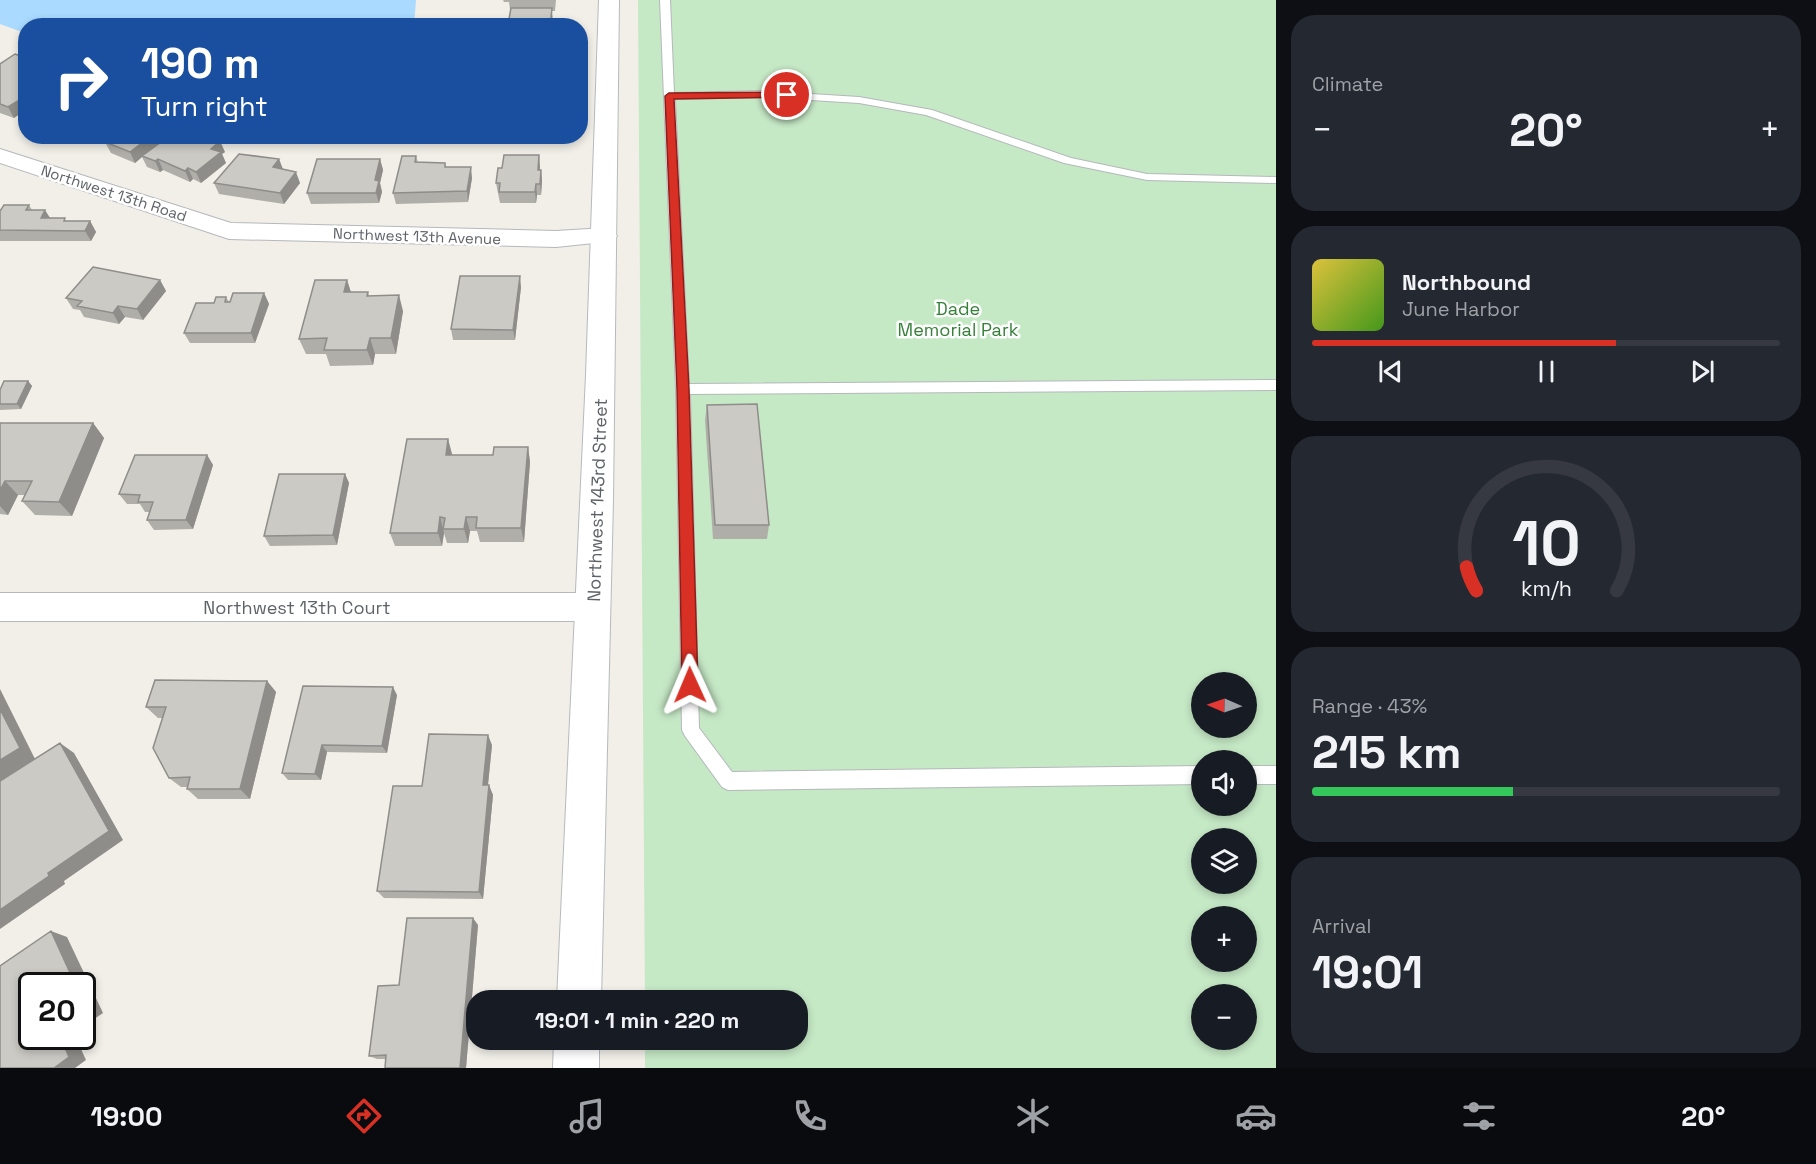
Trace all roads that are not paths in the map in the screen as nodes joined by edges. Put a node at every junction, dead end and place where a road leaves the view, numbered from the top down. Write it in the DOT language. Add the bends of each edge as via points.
graph roads {
  1 [pos="609,0"];
  2 [pos="665,0"];
  3 [pos="669,96"];
  4 [pos="0,156"];
  5 [pos="1276,180"];
  6 [pos="229,231"];
  7 [pos="605,236"];
  8 [pos="1276,385"];
  9 [pos="683,389"];
  10 [pos="0,607"];
  11 [pos="594,608"];
  12 [pos="1257,775"];
  13 [pos="1276,775"];
  14 [pos="1191,776"];
  15 [pos="579,990"];
  16 [pos="577,1050"];
  17 [pos="576,1068"];
  1 -- 7 [label="street, Northwest 143rd Street"];
  2 -- 3 [label="lane"];
  3 -- 5 [label="lane" via="763,94 858,100 928,112 1068,161 1147,177"];
  3 -- 9 [label="lane"];
  4 -- 6 [label="street, Northwest 13th Road"];
  6 -- 7 [label="street, Northwest 13th Avenue" via="556,239"];
  7 -- 11 [label="street, Northwest 143rd Street"];
  8 -- 9 [label="lane"];
  9 -- 14 [label="lane" via="691,730 728,781"];
  10 -- 11 [label="street, Northwest 13th Court"];
  11 -- 15 [label="street, Northwest 143rd Street"];
  12 -- 13 [label="lane"];
  16 -- 17 [label="street"];
}
